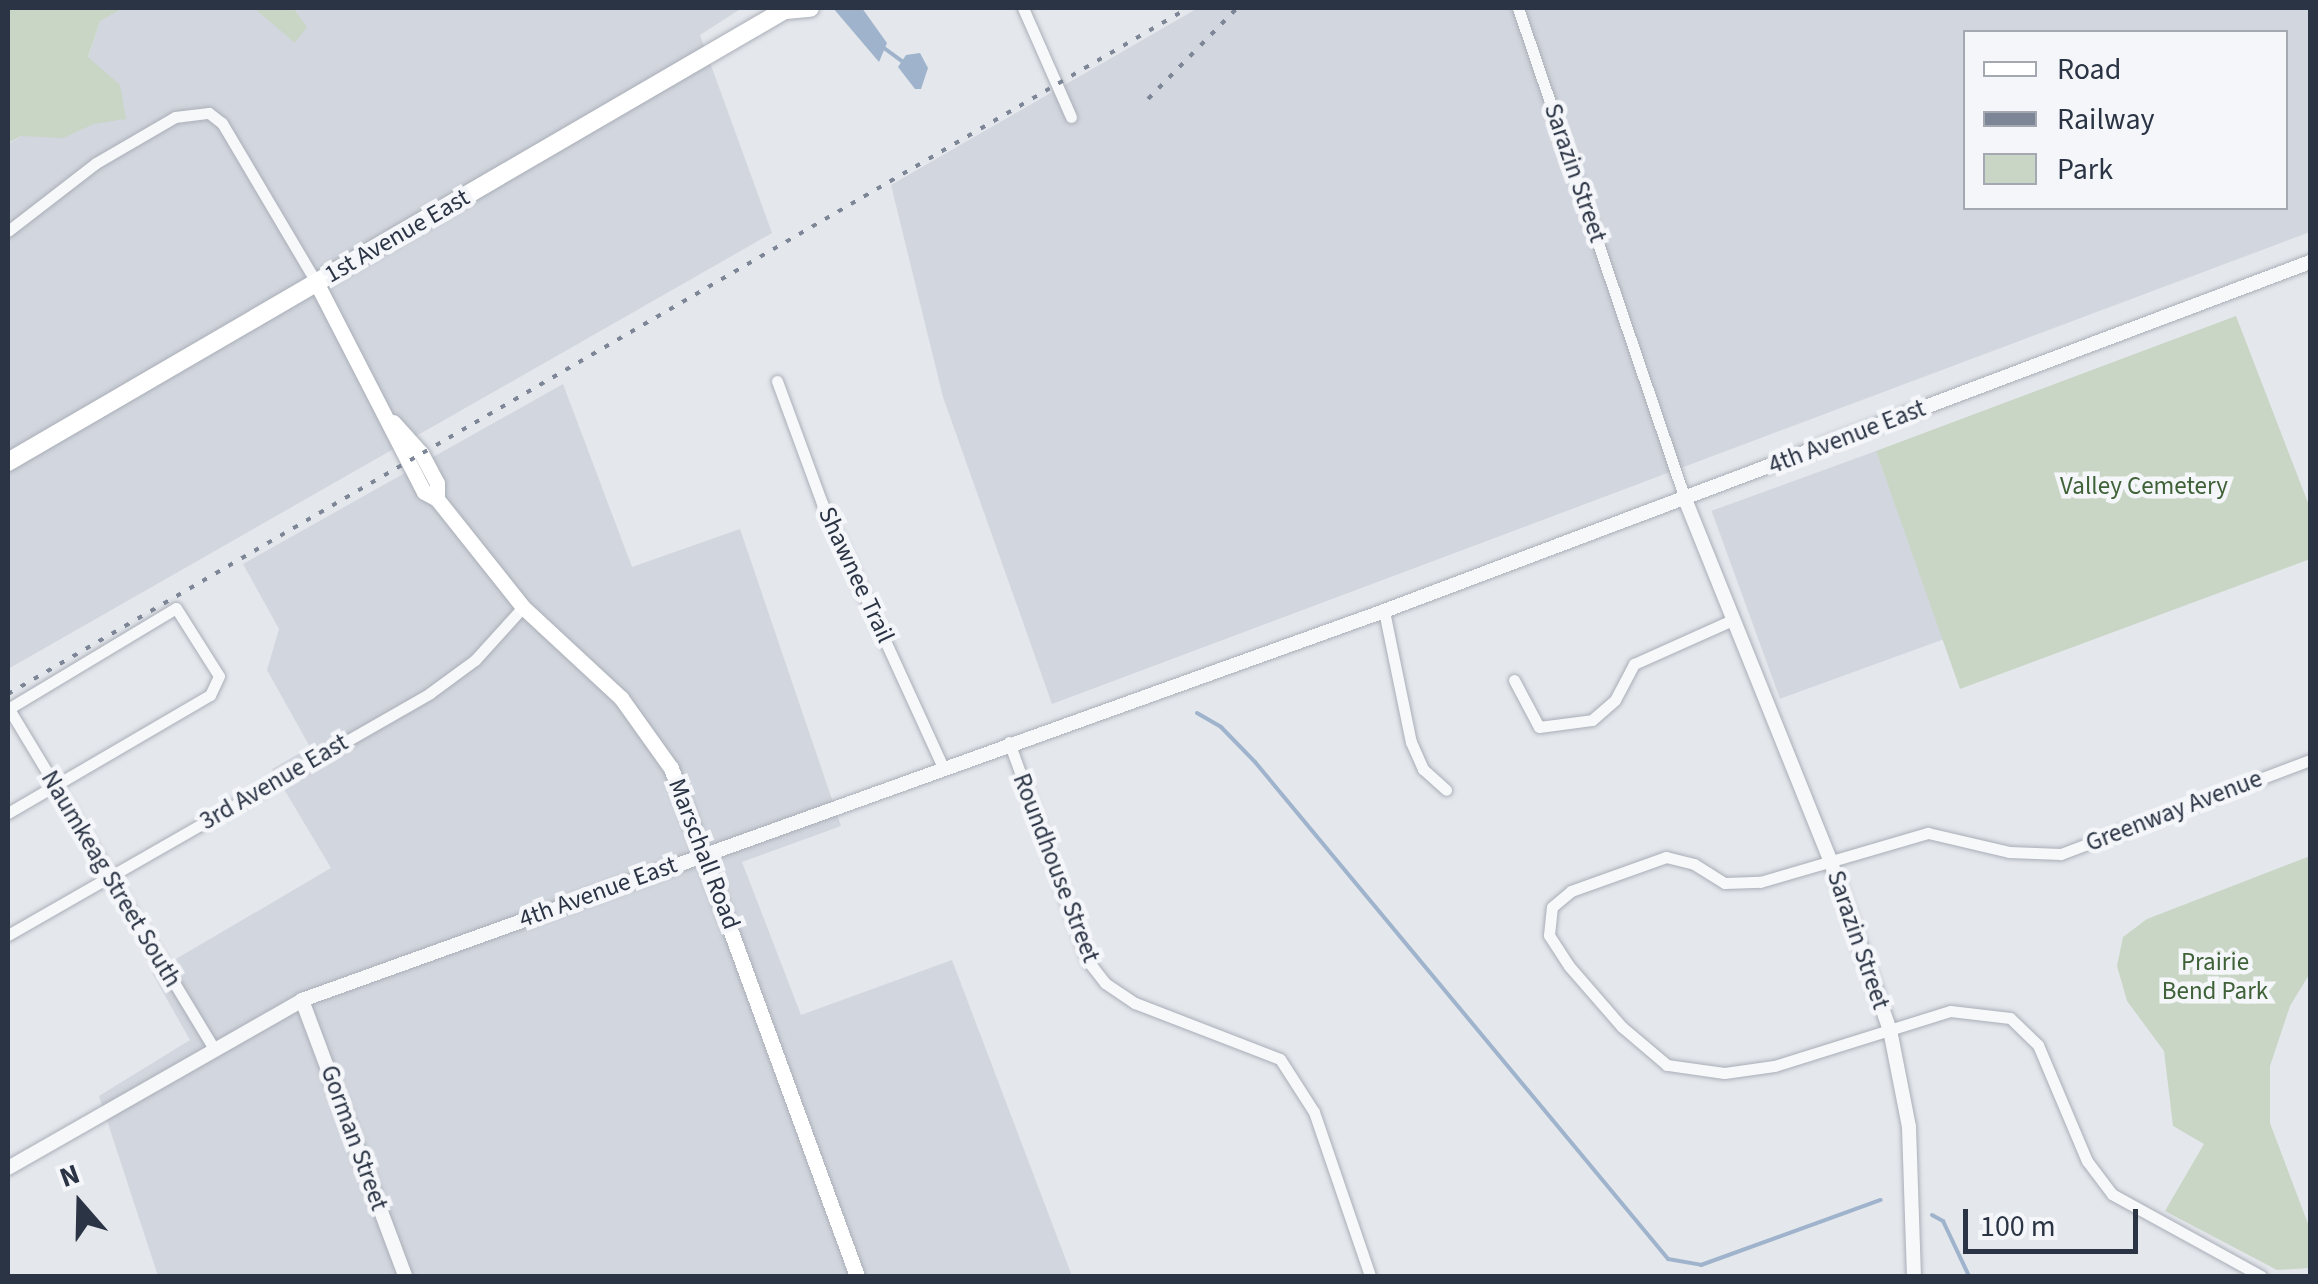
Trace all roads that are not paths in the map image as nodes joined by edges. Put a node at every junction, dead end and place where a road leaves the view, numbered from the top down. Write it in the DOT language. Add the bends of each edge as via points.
graph roads {
  1 [pos="810,8"];
  2 [pos="1023,8"];
  3 [pos="1518,8"];
  4 [pos="787,9"];
  5 [pos="1071,117"];
  6 [pos="8,232"];
  7 [pos="2310,262"];
  8 [pos="316,282"];
  9 [pos="778,381"];
  10 [pos="8,462"];
  11 [pos="1685,499"];
  12 [pos="523,607"];
  13 [pos="1384,612"];
  14 [pos="1730,621"];
  15 [pos="1514,680"];
  16 [pos="8,709"];
  17 [pos="1009,742"];
  18 [pos="2310,760"];
  19 [pos="942,765"];
  20 [pos="54,786"];
  21 [pos="1446,790"];
  22 [pos="8,814"];
  23 [pos="706,853"];
  24 [pos="1830,860"];
  25 [pos="108,878"];
  26 [pos="8,935"];
  27 [pos="302,1000"];
  28 [pos="1890,1030"];
  29 [pos="214,1049"];
  30 [pos="8,1168"];
  31 [pos="405,1276"];
  32 [pos="857,1276"];
  33 [pos="1370,1276"];
  34 [pos="1914,1276"];
  35 [pos="2261,1276"];
  1 -- 4 [label="main road"];
  2 -- 5 [label="street"];
  3 -- 11 [label="street, Sarazin Street"];
  4 -- 8 [label="main road, 1st Avenue East"];
  6 -- 8 [label="street, Marschall Road" via="59,187 176,117 209,113 222,123"];
  7 -- 11 [label="street, 4th Avenue East"];
  8 -- 10 [label="main road, 1st Avenue East"];
  8 -- 12 [label="main road, Marschall Road" via="415,477"];
  9 -- 19 [label="street, Shawnee Trail" via="822,503"];
  11 -- 13 [label="street, 4th Avenue East"];
  11 -- 14 [label="street, Sarazin Street"];
  12 -- 23 [label="main road, Marschall Road" via="621,698 672,768"];
  12 -- 25 [label="street, 3rd Avenue East" via="475,660 430,693"];
  13 -- 17 [label="street, 4th Avenue East"];
  13 -- 21 [label="street" via="1411,742 1423,768"];
  14 -- 15 [label="street" via="1634,664 1616,700 1592,720 1539,727"];
  14 -- 24 [label="street, Sarazin Street"];
  16 -- 20 [label="street, Naumkeag Street South"];
  16 -- 20 [label="street" via="176,608 219,676 210,696"];
  17 -- 19 [label="street, 4th Avenue East"];
  17 -- 33 [label="street, Roundhouse Street" via="1088,961 1134,1003 1280,1059 1314,1112"];
  18 -- 24 [label="street, Greenway Avenue" via="2061,854 2009,852 1928,834"];
  19 -- 23 [label="street, 4th Avenue East"];
  20 -- 22 [label="street"];
  20 -- 25 [label="street, Naumkeag Street South"];
  23 -- 27 [label="street, 4th Avenue East"];
  23 -- 32 [label="main road, Marschall Road"];
  24 -- 28 [label="street, Sarazin Street"];
  24 -- 28 [label="street, Greenway Avenue" via="1760,882 1725,883 1666,857 1572,891 1552,907 1550,935 1622,1028 1667,1064 1724,1073 1774,1066"];
  25 -- 26 [label="street, 3rd Avenue East"];
  25 -- 29 [label="street, Naumkeag Street South"];
  27 -- 29 [label="street, 4th Avenue East"];
  27 -- 31 [label="street, Gorman Street"];
  28 -- 34 [label="street, Sarazin Street" via="1909,1126"];
  28 -- 35 [label="street" via="1950,1011 2010,1018 2038,1045 2087,1161 2112,1194"];
  29 -- 30 [label="street, 4th Avenue East"];
}
